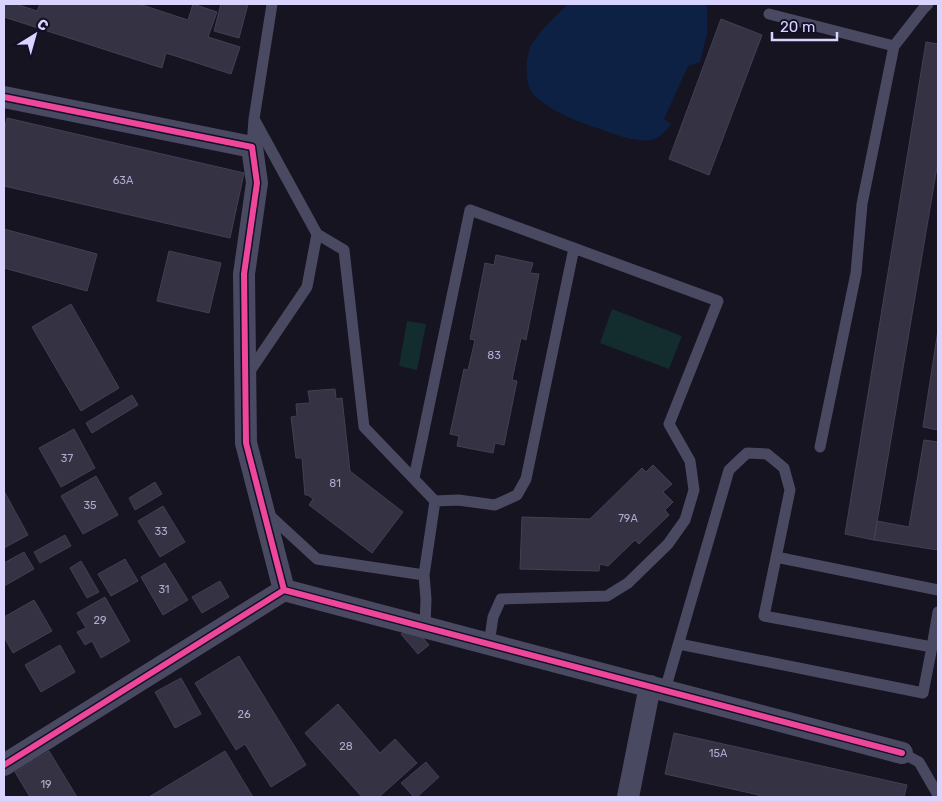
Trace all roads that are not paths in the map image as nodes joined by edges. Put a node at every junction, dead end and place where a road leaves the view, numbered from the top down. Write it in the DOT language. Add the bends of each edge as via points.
graph roads {
  1 [pos="272,4"];
  2 [pos="928,4"];
  3 [pos="768,14"];
  4 [pos="894,46"];
  5 [pos="4,97"];
  6 [pos="254,119"];
  7 [pos="252,147"];
  8 [pos="317,234"];
  9 [pos="574,248"];
  10 [pos="245,378"];
  11 [pos="820,447"];
  12 [pos="414,478"];
  13 [pos="435,501"];
  14 [pos="263,509"];
  15 [pos="776,557"];
  16 [pos="424,575"];
  17 [pos="284,590"];
  18 [pos="938,590"];
  19 [pos="938,612"];
  20 [pos="425,627"];
  21 [pos="489,644"];
  22 [pos="678,644"];
  23 [pos="932,647"];
  24 [pos="658,688"];
  25 [pos="902,753"];
  26 [pos="4,765"];
  27 [pos="938,795"];
  28 [pos="628,797"];
  1 -- 6 [label="lane"];
  2 -- 4 [label="lane"];
  3 -- 4 [label="lane"];
  4 -- 11 [label="lane" via="862,204 856,273"];
  5 -- 7 [label="street"];
  6 -- 7 [label="lane"];
  6 -- 8 [label="lane"];
  7 -- 10 [label="street" via="257,183 244,274"];
  8 -- 10 [label="lane" via="308,287"];
  8 -- 12 [label="lane" via="344,250 364,427"];
  9 -- 12 [label="lane" via="470,210"];
  9 -- 13 [label="lane" via="526,479 517,495 495,504"];
  9 -- 21 [label="lane" via="718,301 668,424 690,461 694,490 685,520 668,544 628,583 608,596 501,599 493,617"];
  10 -- 14 [label="street" via="246,442"];
  12 -- 13 [label="lane"];
  13 -- 16 [label="lane"];
  14 -- 16 [label="lane" via="317,559"];
  14 -- 17 [label="street"];
  15 -- 18 [label="lane"];
  15 -- 22 [label="lane" via="790,490 784,468 767,454 747,453 729,470"];
  15 -- 23 [label="lane" via="764,616"];
  16 -- 20 [label="lane"];
  17 -- 20 [label="street"];
  17 -- 26 [label="street"];
  19 -- 23 [label="lane"];
  20 -- 21 [label="street"];
  21 -- 24 [label="street"];
  22 -- 23 [label="lane" via="923,693"];
  22 -- 24 [label="lane"];
  24 -- 25 [label="street"];
  24 -- 28 [label="street"];
  25 -- 27 [label="lane" via="919,762"];
}
